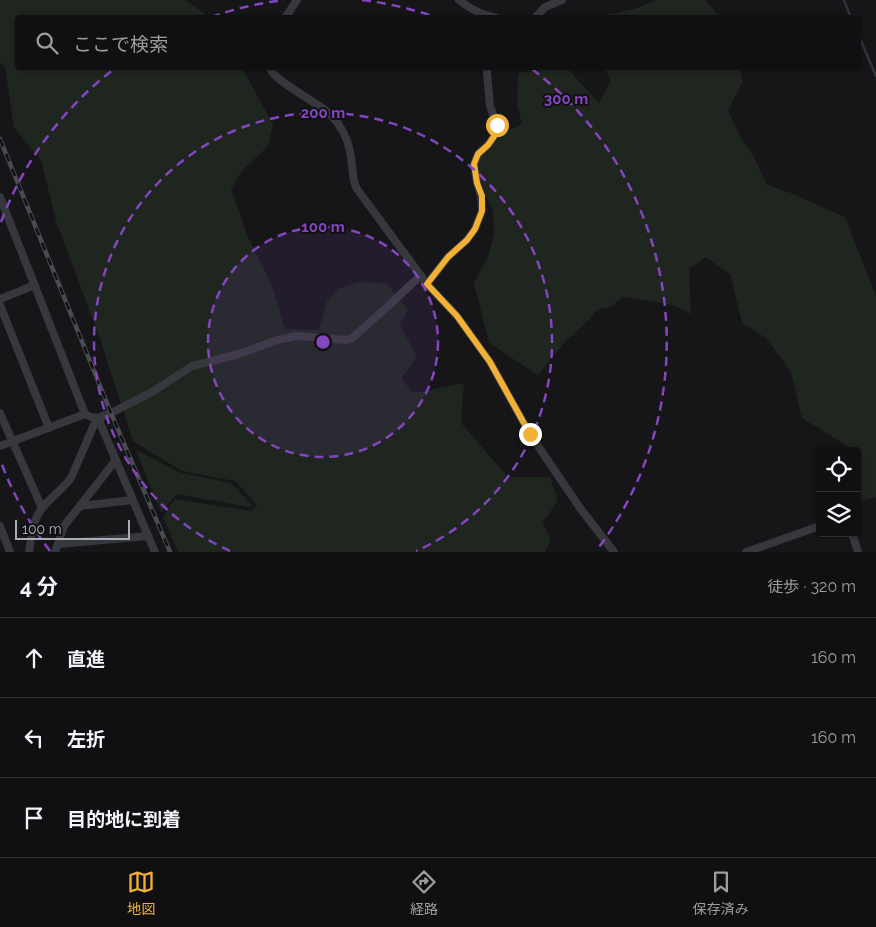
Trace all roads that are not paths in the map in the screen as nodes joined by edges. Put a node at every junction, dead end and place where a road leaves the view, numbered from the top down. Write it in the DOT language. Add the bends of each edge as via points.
graph roads {
  1 [pos="297,0"];
  2 [pos="459,0"];
  3 [pos="562,0"];
  4 [pos="287,15"];
  5 [pos="483,15"];
  6 [pos="538,15"];
  7 [pos="271,70"];
  8 [pos="488,70"];
  9 [pos="0,197"];
  10 [pos="420,275"];
  11 [pos="427,284"];
  12 [pos="35,285"];
  13 [pos="0,299"];
  14 [pos="0,306"];
  15 [pos="0,414"];
  16 [pos="85,414"];
  17 [pos="98,418"];
  18 [pos="48,428"];
  19 [pos="12,442"];
  20 [pos="0,446"];
  21 [pos="116,460"];
  22 [pos="133,500"];
  23 [pos="80,506"];
  24 [pos="42,508"];
  25 [pos="0,526"];
  26 [pos="816,527"];
  27 [pos="148,536"];
  28 [pos="853,537"];
  29 [pos="56,548"];
  30 [pos="10,552"];
  31 [pos="28,552"];
  32 [pos="155,552"];
  33 [pos="614,552"];
  34 [pos="746,552"];
  35 [pos="858,552"];
  1 -- 4 [label="street"];
  2 -- 5 [label="street"];
  3 -- 6 [label="street" via="546,7"];
  7 -- 10 [label="street" via="341,126 350,150 357,189"];
  8 -- 11 [label="street" via="490,106 497,125 495,135 478,154 474,164 482,196 482,211 467,240 448,257"];
  9 -- 12 [label="street"];
  10 -- 11 [label="street"];
  10 -- 17 [label="street" via="351,339 286,337 192,366 152,392"];
  11 -- 33 [label="street" via="457,316 490,362 530,434"];
  12 -- 13 [label="street"];
  12 -- 16 [label="street"];
  14 -- 18 [label="street"];
  15 -- 19 [label="street"];
  16 -- 17 [label="street"];
  16 -- 18 [label="street"];
  17 -- 21 [label="street"];
  17 -- 24 [label="street" via="71,478"];
  18 -- 19 [label="street"];
  19 -- 20 [label="street"];
  19 -- 24 [label="street"];
  21 -- 22 [label="street"];
  21 -- 23 [label="street"];
  22 -- 23 [label="street"];
  22 -- 27 [label="street"];
  23 -- 29 [label="street" via="64,526"];
  24 -- 31 [label="street" via="35,521"];
  25 -- 30 [label="street"];
  26 -- 34 [label="street"];
  27 -- 29 [label="street"];
  27 -- 32 [label="street"];
  28 -- 35 [label="street"];
}
